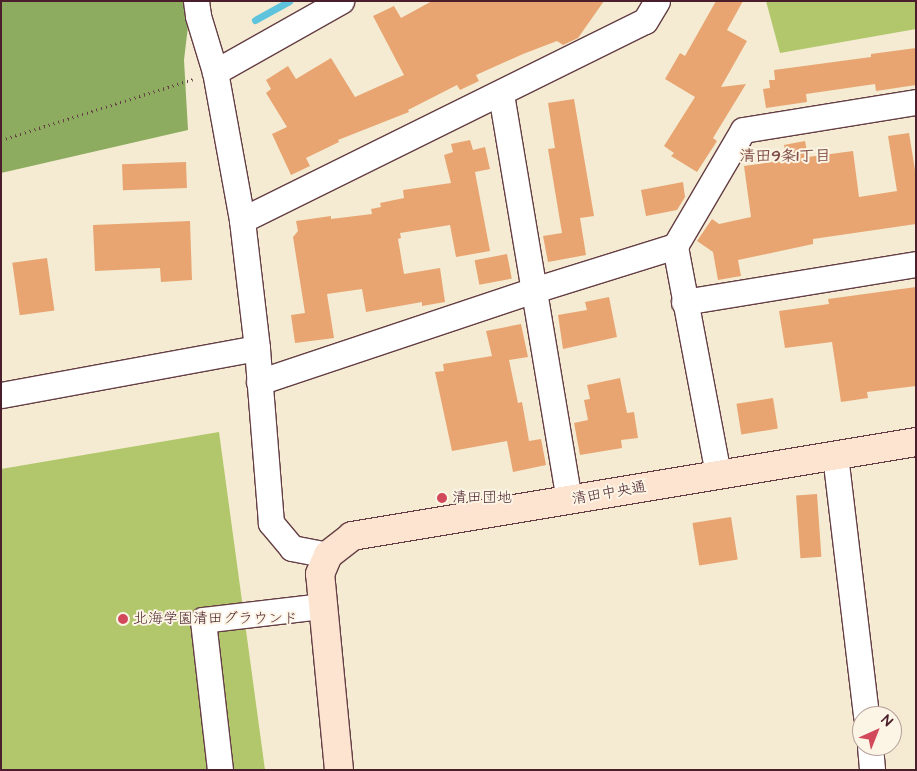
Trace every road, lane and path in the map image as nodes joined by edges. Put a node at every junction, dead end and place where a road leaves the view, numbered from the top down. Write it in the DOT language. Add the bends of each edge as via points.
graph roads {
  1 [pos="196,1"];
  2 [pos="341,1"];
  3 [pos="657,1"];
  4 [pos="215,72"];
  5 [pos="501,94"];
  6 [pos="916,102"];
  7 [pos="1,140"];
  8 [pos="242,220"];
  9 [pos="675,246"];
  10 [pos="916,264"];
  11 [pos="534,290"];
  12 [pos="684,302"];
  13 [pos="256,348"];
  14 [pos="259,382"];
  15 [pos="1,395"];
  16 [pos="916,442"];
  17 [pos="835,455"];
  18 [pos="718,474"];
  19 [pos="569,500"];
  20 [pos="324,564"];
  21 [pos="323,606"];
  22 [pos="865,706"];
  23 [pos="871,756"];
  24 [pos="220,770"];
  25 [pos="339,770"];
  26 [pos="872,770"];
  1 -- 4 [label="street"];
  2 -- 4 [label="street"];
  3 -- 5 [label="street" via="645,21"];
  4 -- 7 [label="path"];
  4 -- 8 [label="street"];
  5 -- 8 [label="street"];
  5 -- 11 [label="street"];
  6 -- 9 [label="street" via="743,130"];
  8 -- 13 [label="street"];
  9 -- 11 [label="street"];
  9 -- 12 [label="street"];
  10 -- 12 [label="street"];
  11 -- 14 [label="street"];
  11 -- 19 [label="street"];
  12 -- 18 [label="street"];
  13 -- 14 [label="street"];
  13 -- 15 [label="street"];
  14 -- 20 [label="street" via="271,522 292,548"];
  16 -- 17 [label="street, 清田中央通"];
  17 -- 18 [label="street, 清田中央通"];
  17 -- 22 [label="street"];
  18 -- 19 [label="street, 清田中央通"];
  19 -- 20 [label="street, 清田中央通" via="352,536"];
  20 -- 21 [label="street"];
  21 -- 24 [label="street" via="203,620"];
  21 -- 25 [label="street"];
  23 -- 26 [label="street"];
}
